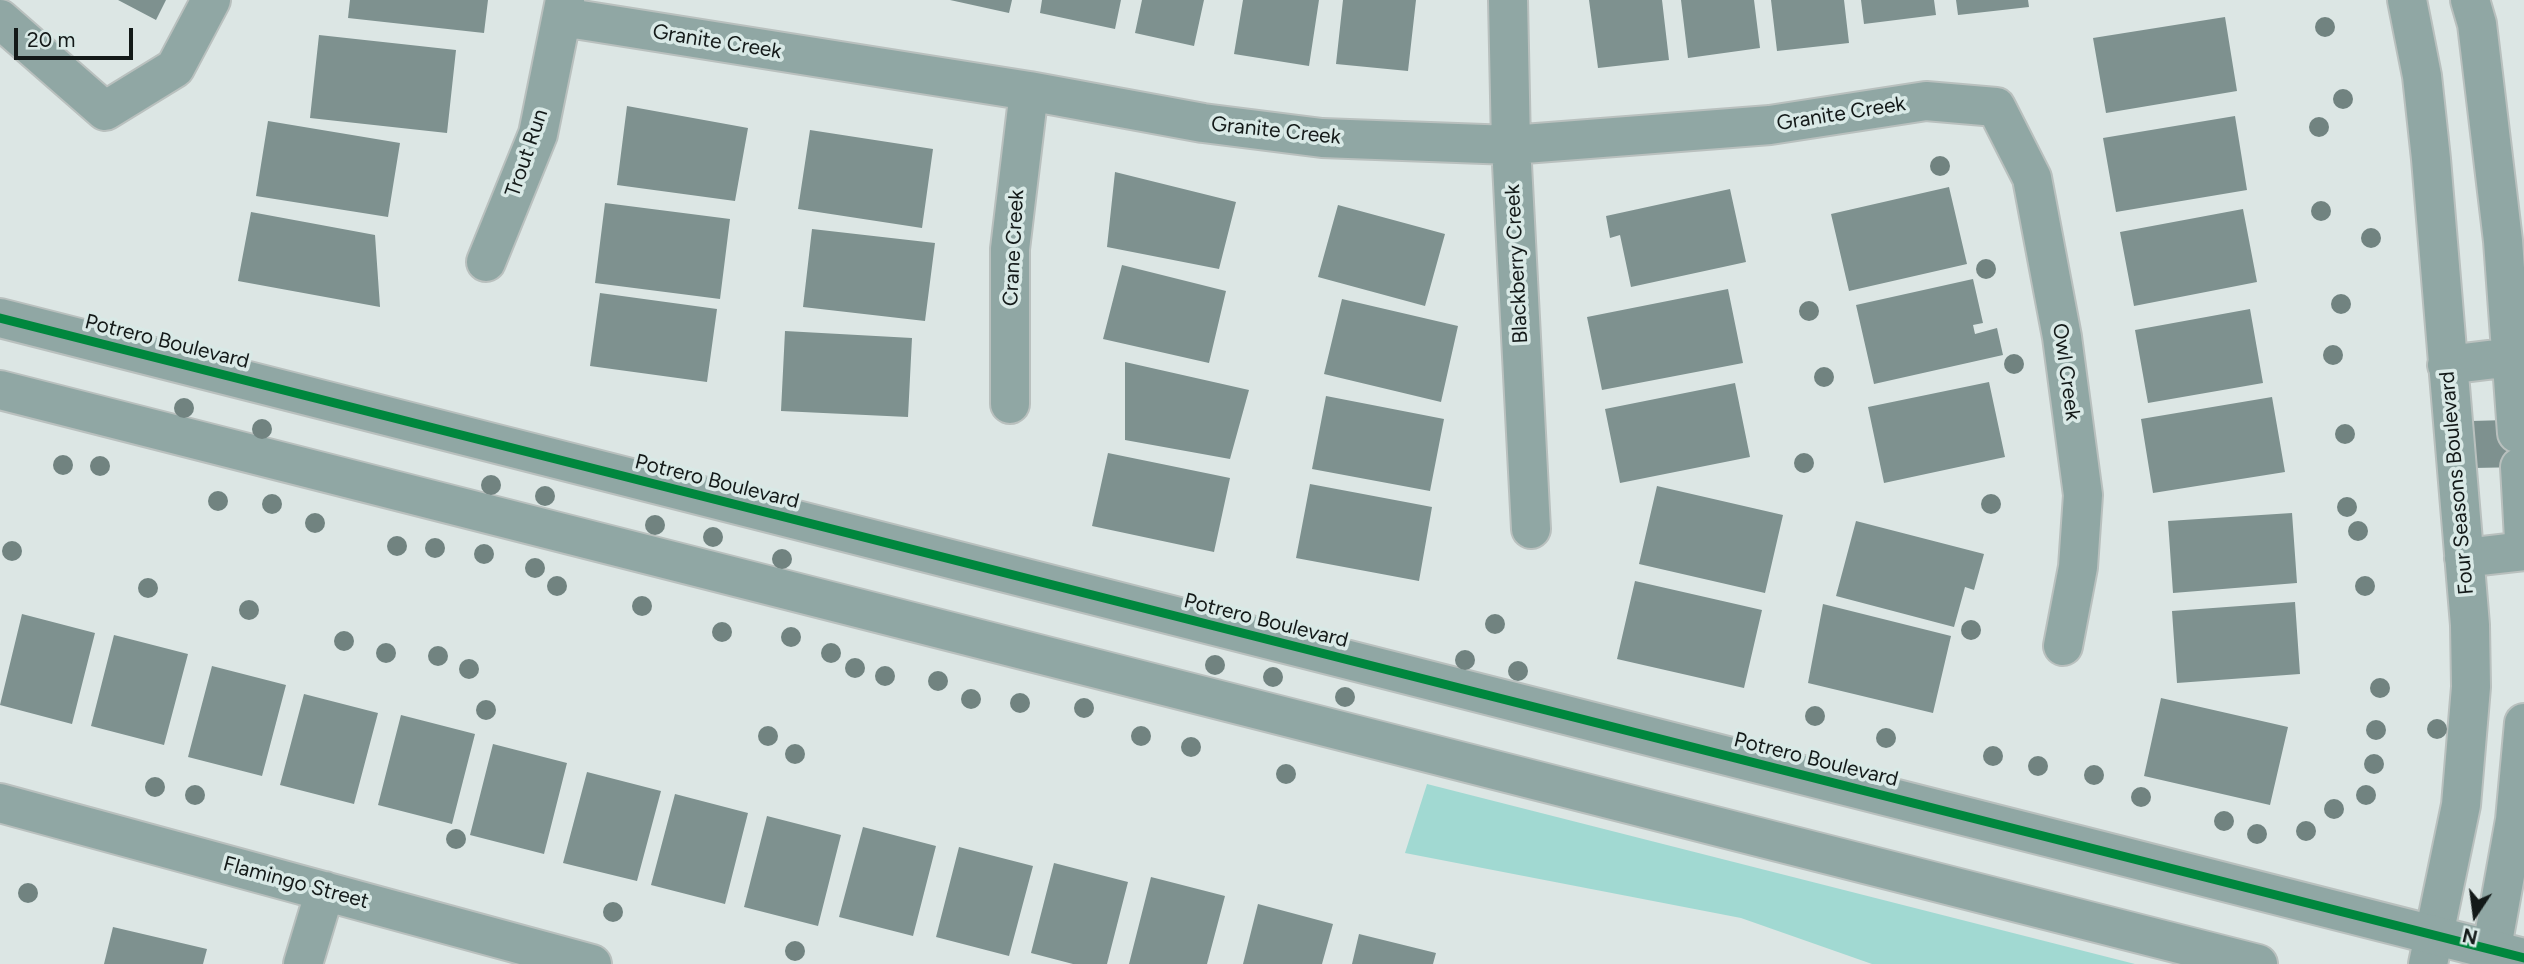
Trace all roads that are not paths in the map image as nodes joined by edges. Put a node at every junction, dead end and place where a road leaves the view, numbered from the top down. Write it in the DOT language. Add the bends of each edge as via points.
graph roads {
  1 [pos="211,0"];
  2 [pos="1508,0"];
  3 [pos="2407,0"];
  4 [pos="2470,0"];
  5 [pos="564,9"];
  6 [pos="0,19"];
  7 [pos="1029,91"];
  8 [pos="1996,107"];
  9 [pos="1511,145"];
  10 [pos="486,262"];
  11 [pos="0,318"];
  12 [pos="2518,364"];
  13 [pos="2447,365"];
  14 [pos="0,390"];
  15 [pos="1010,404"];
  16 [pos="1531,529"];
  17 [pos="2524,539"];
  18 [pos="2524,551"];
  19 [pos="2464,558"];
  20 [pos="2063,646"];
  21 [pos="2524,723"];
  22 [pos="0,803"];
  23 [pos="325,891"];
  24 [pos="2431,950"];
  25 [pos="2502,957"];
  26 [pos="303,964"];
  27 [pos="592,964"];
  28 [pos="2258,964"];
  1 -- 6 [label="street" via="176,68 105,111"];
  2 -- 9 [label="street, Blackberry Creek"];
  3 -- 13 [label="street, Four Seasons Boulevard" via="2422,76"];
  4 -- 12 [label="street" via="2477,24"];
  5 -- 7 [label="street, Granite Creek"];
  5 -- 10 [label="street, Trout Run" via="538,134"];
  7 -- 9 [label="street, Granite Creek" via="1203,123 1322,138"];
  7 -- 15 [label="street, Crane Creek" via="1010,249"];
  8 -- 9 [label="street, Granite Creek" via="1926,100 1770,125"];
  8 -- 20 [label="street, Owl Creek" via="2032,178 2062,337 2082,495 2078,567"];
  9 -- 16 [label="street, Blackberry Creek"];
  11 -- 24 [label="street, Potrero Boulevard"];
  12 -- 13 [label="street"];
  12 -- 17 [label="street"];
  13 -- 19 [label="street, Four Seasons Boulevard"];
  14 -- 28 [label="street"];
  18 -- 19 [label="street"];
  19 -- 24 [label="street, Four Seasons Boulevard" via="2470,638 2467,746 2461,805"];
  21 -- 25 [label="street"];
  22 -- 23 [label="street, Flamingo Street"];
  23 -- 26 [label="street"];
  23 -- 27 [label="street, Flamingo Street"];
  24 -- 25 [label="street, Potrero Boulevard"];
}
